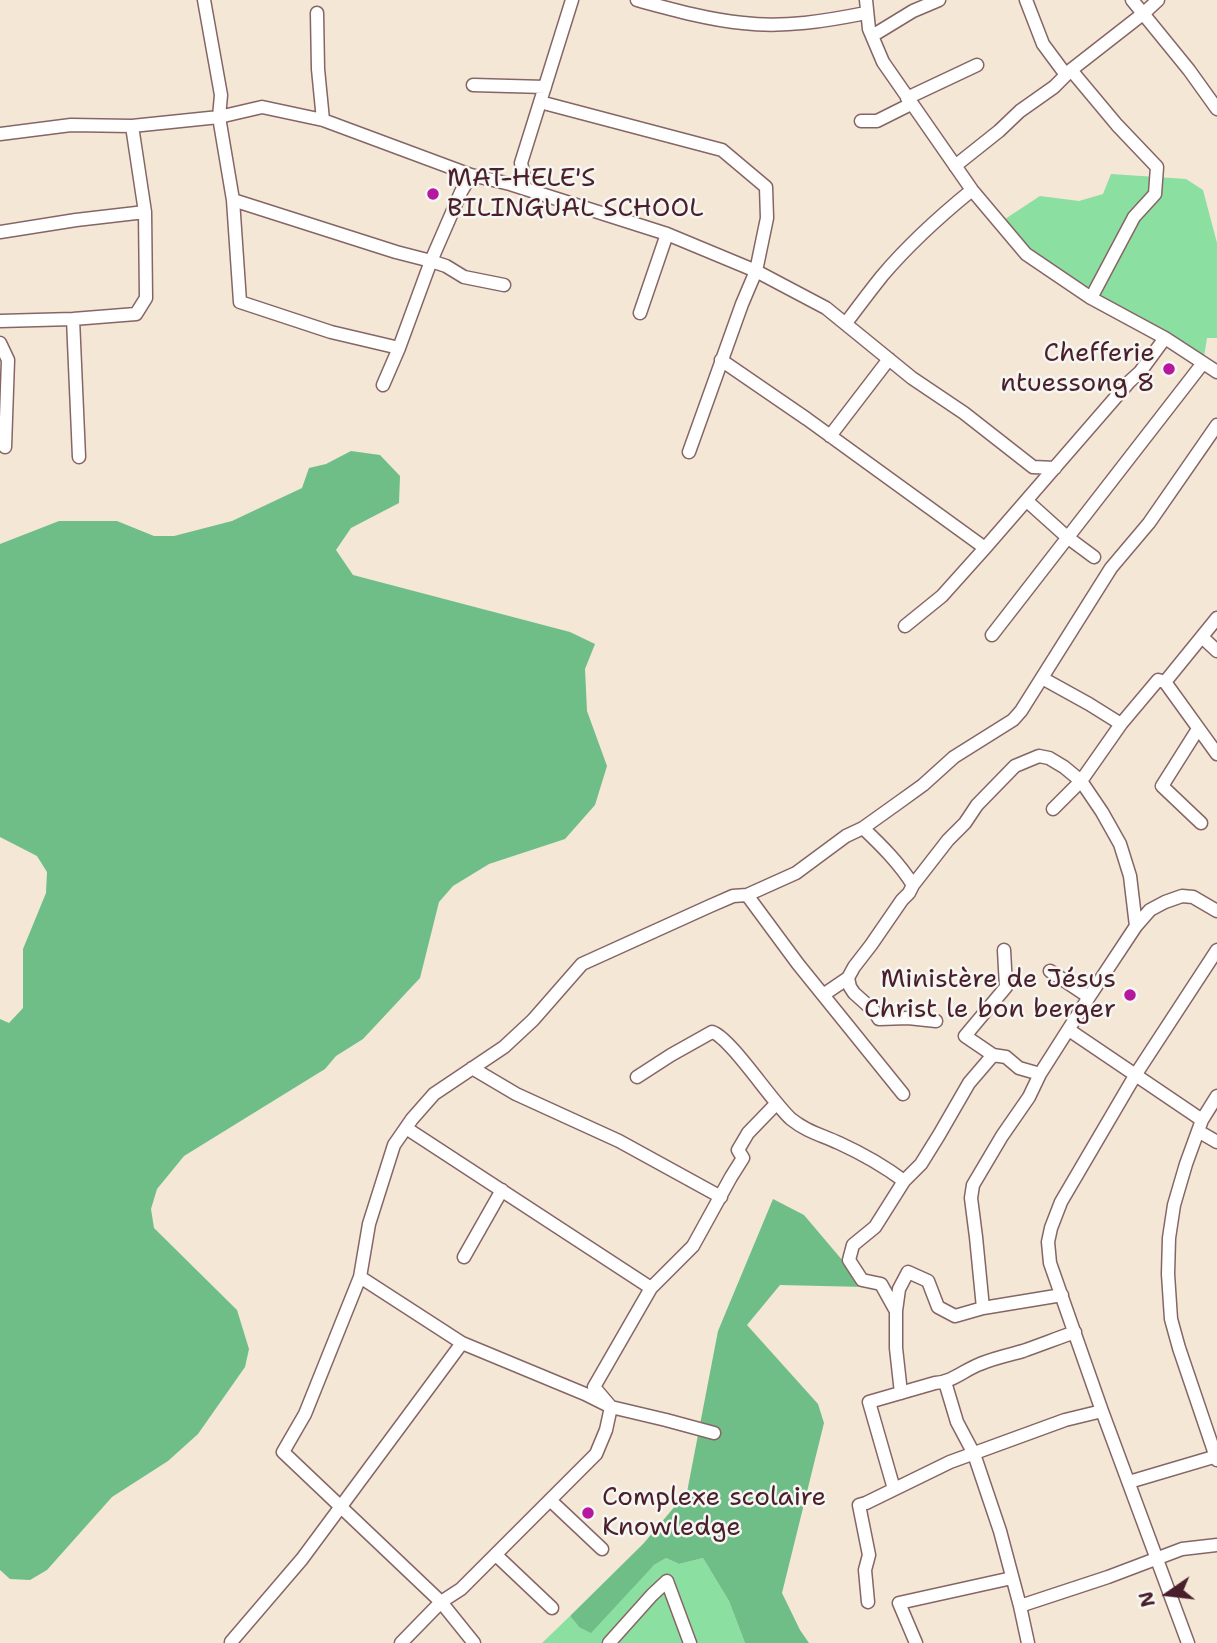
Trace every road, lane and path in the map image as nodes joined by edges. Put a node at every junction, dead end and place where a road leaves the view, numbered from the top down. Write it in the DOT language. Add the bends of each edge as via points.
graph roads {
  1 [pos="204,0"];
  2 [pos="573,0"];
  3 [pos="637,0"];
  4 [pos="939,0"];
  5 [pos="1026,0"];
  6 [pos="1132,0"];
  7 [pos="1158,0"];
  8 [pos="675,5"];
  9 [pos="866,6"];
  10 [pos="317,13"];
  11 [pos="1144,13"];
  12 [pos="872,36"];
  13 [pos="977,65"];
  14 [pos="1068,73"];
  15 [pos="473,85"];
  16 [pos="545,87"];
  17 [pos="909,101"];
  18 [pos="540,102"];
  19 [pos="1217,109"];
  20 [pos="219,117"];
  21 [pos="323,120"];
  22 [pos="862,121"];
  23 [pos="132,126"];
  24 [pos="0,134"];
  25 [pos="955,166"];
  26 [pos="471,175"];
  27 [pos="510,184"];
  28 [pos="972,190"];
  29 [pos="233,200"];
  30 [pos="145,212"];
  31 [pos="0,232"];
  32 [pos="667,234"];
  33 [pos="431,261"];
  34 [pos="756,271"];
  35 [pos="504,285"];
  36 [pos="1091,298"];
  37 [pos="640,313"];
  38 [pos="73,319"];
  39 [pos="0,321"];
  40 [pos="846,323"];
  41 [pos="1165,338"];
  42 [pos="0,343"];
  43 [pos="399,348"];
  44 [pos="889,359"];
  45 [pos="721,360"];
  46 [pos="1203,363"];
  47 [pos="1217,372"];
  48 [pos="383,385"];
  49 [pos="1217,425"];
  50 [pos="831,436"];
  51 [pos="5,447"];
  52 [pos="690,452"];
  53 [pos="79,457"];
  54 [pos="1055,468"];
  55 [pos="1027,501"];
  56 [pos="1067,537"];
  57 [pos="985,548"];
  58 [pos="1094,558"];
  59 [pos="1217,618"];
  60 [pos="905,626"];
  61 [pos="992,635"];
  62 [pos="1202,637"];
  63 [pos="1217,651"];
  64 [pos="1042,678"];
  65 [pos="1165,682"];
  66 [pos="1121,724"];
  67 [pos="1198,729"];
  68 [pos="1217,754"];
  69 [pos="1080,781"];
  70 [pos="1053,809"];
  71 [pos="1201,823"];
  72 [pos="863,828"];
  73 [pos="913,885"];
  74 [pos="747,895"];
  75 [pos="1217,911"];
  76 [pos="1136,926"];
  77 [pos="1004,950"];
  78 [pos="1217,950"];
  79 [pos="1050,971"];
  80 [pos="848,978"];
  81 [pos="823,995"];
  82 [pos="1089,997"];
  83 [pos="936,1021"];
  84 [pos="1069,1030"];
  85 [pos="993,1055"];
  86 [pos="472,1068"];
  87 [pos="1040,1074"];
  88 [pos="1136,1074"];
  89 [pos="637,1077"];
  90 [pos="902,1094"];
  91 [pos="1217,1096"];
  92 [pos="776,1104"];
  93 [pos="1200,1125"];
  94 [pos="406,1128"];
  95 [pos="1217,1142"];
  96 [pos="904,1181"];
  97 [pos="502,1190"];
  98 [pos="721,1197"];
  99 [pos="464,1257"];
  100 [pos="360,1277"];
  101 [pos="651,1288"];
  102 [pos="1062,1295"];
  103 [pos="983,1308"];
  104 [pos="896,1311"];
  105 [pos="1075,1332"];
  106 [pos="463,1343"];
  107 [pos="945,1382"];
  108 [pos="901,1393"];
  109 [pos="611,1407"];
  110 [pos="1102,1411"];
  111 [pos="713,1433"];
  112 [pos="974,1454"];
  113 [pos="1217,1457"];
  114 [pos="1129,1482"];
  115 [pos="894,1489"];
  116 [pos="550,1500"];
  117 [pos="341,1508"];
  118 [pos="1217,1545"];
  119 [pos="602,1549"];
  120 [pos="496,1555"];
  121 [pos="1157,1559"];
  122 [pos="1012,1578"];
  123 [pos="442,1602"];
  124 [pos="868,1602"];
  125 [pos="1020,1606"];
  126 [pos="552,1608"];
  127 [pos="231,1642"];
  128 [pos="401,1643"];
  129 [pos="474,1643"];
  130 [pos="609,1643"];
  131 [pos="691,1643"];
  132 [pos="916,1643"];
  133 [pos="1028,1643"];
  134 [pos="1188,1643"];
  1 -- 20 [label="street" via="221,95"];
  2 -- 16 [label="street"];
  3 -- 8 [label="street"];
  4 -- 12 [label="street"];
  5 -- 14 [label="street" via="1043,44"];
  6 -- 11 [label="street"];
  7 -- 11 [label="street"];
  8 -- 9 [label="street" via="742,23 790,25 842,18"];
  9 -- 12 [label="street"];
  10 -- 21 [label="street"];
  11 -- 14 [label="street"];
  11 -- 19 [label="street"];
  12 -- 17 [label="street"];
  13 -- 17 [label="street"];
  14 -- 25 [label="street"];
  14 -- 36 [label="street" via="1157,167 1155,194 1134,217"];
  15 -- 16 [label="street"];
  16 -- 18 [label="street"];
  17 -- 22 [label="street" via="877,121"];
  17 -- 25 [label="street"];
  18 -- 27 [label="street" via="521,163 525,180"];
  18 -- 34 [label="street" via="722,150 766,187 767,218"];
  20 -- 21 [label="street" via="262,107"];
  20 -- 23 [label="street"];
  20 -- 29 [label="street"];
  21 -- 26 [label="street"];
  23 -- 24 [label="street" via="71,125"];
  23 -- 30 [label="street"];
  25 -- 28 [label="street"];
  26 -- 27 [label="street"];
  26 -- 33 [label="street"];
  27 -- 32 [label="street"];
  28 -- 36 [label="street" via="1026,254"];
  28 -- 40 [label="street" via="907,249"];
  29 -- 33 [label="street"];
  29 -- 43 [label="street" via="240,302 331,332"];
  30 -- 31 [label="street"];
  30 -- 38 [label="street" via="146,298 136,314"];
  32 -- 34 [label="street"];
  32 -- 37 [label="street"];
  33 -- 35 [label="street" via="464,276"];
  33 -- 43 [label="street"];
  34 -- 40 [label="street"];
  34 -- 45 [label="street"];
  36 -- 41 [label="street"];
  38 -- 39 [label="street"];
  38 -- 53 [label="street"];
  40 -- 44 [label="street"];
  41 -- 46 [label="street"];
  41 -- 54 [label="street"];
  42 -- 51 [label="street" via="8,360"];
  43 -- 48 [label="street"];
  44 -- 50 [label="street"];
  44 -- 54 [label="street" via="1033,467"];
  45 -- 50 [label="street"];
  45 -- 52 [label="street"];
  46 -- 47 [label="street"];
  46 -- 56 [label="street"];
  49 -- 64 [label="street" via="1149,523 1111,568"];
  50 -- 57 [label="street"];
  54 -- 55 [label="street"];
  55 -- 56 [label="street"];
  55 -- 57 [label="street"];
  56 -- 58 [label="street"];
  56 -- 61 [label="street"];
  57 -- 60 [label="street" via="942,596"];
  59 -- 62 [label="street"];
  62 -- 63 [label="street"];
  62 -- 65 [label="street"];
  64 -- 66 [label="street"];
  64 -- 72 [label="street" via="1013,720 954,757"];
  65 -- 66 [label="street" via="1158,680"];
  65 -- 67 [label="street"];
  66 -- 69 [label="street"];
  67 -- 68 [label="street"];
  67 -- 71 [label="street" via="1162,786"];
  69 -- 70 [label="street"];
  69 -- 73 [label="street" via="1049,758 1039,756 1015,766"];
  69 -- 76 [label="street" via="1120,845 1130,876"];
  72 -- 73 [label="street"];
  72 -- 74 [label="street" via="796,873"];
  73 -- 80 [label="street"];
  74 -- 81 [label="street"];
  74 -- 86 [label="street" via="721,901 582,964 514,1038"];
  75 -- 76 [label="street" via="1182,896 1150,910"];
  76 -- 82 [label="street"];
  77 -- 85 [label="street" via="1006,987 965,1036"];
  78 -- 88 [label="street"];
  79 -- 82 [label="street"];
  80 -- 81 [label="street"];
  80 -- 83 [label="street" via="849,987 879,1019"];
  81 -- 90 [label="street"];
  82 -- 84 [label="street"];
  84 -- 87 [label="street"];
  84 -- 88 [label="street"];
  85 -- 87 [label="street"];
  85 -- 96 [label="street" via="969,1083 921,1164"];
  86 -- 94 [label="street" via="434,1094"];
  86 -- 98 [label="street"];
  87 -- 103 [label="street" via="974,1185 971,1198"];
  88 -- 93 [label="street"];
  88 -- 102 [label="street" via="1055,1216 1048,1242"];
  89 -- 92 [label="street" via="717,1032"];
  91 -- 93 [label="street"];
  92 -- 96 [label="street" via="816,1135 882,1164"];
  92 -- 98 [label="street" via="748,1133 738,1150 743,1158"];
  93 -- 95 [label="street"];
  93 -- 113 [label="street" via="1174,1205 1168,1274 1171,1319"];
  94 -- 97 [label="street"];
  94 -- 100 [label="street" via="394,1145 369,1224"];
  96 -- 104 [label="street" via="875,1227 853,1245 849,1260 862,1280 881,1284"];
  97 -- 99 [label="street"];
  97 -- 101 [label="street"];
  98 -- 101 [label="street" via="693,1246"];
  100 -- 106 [label="street"];
  100 -- 117 [label="street" via="305,1414 283,1452"];
  101 -- 109 [label="street" via="594,1387"];
  102 -- 103 [label="street"];
  102 -- 105 [label="street"];
  103 -- 104 [label="street" via="955,1316 938,1307 928,1281 908,1272 899,1289"];
  104 -- 108 [label="street"];
  105 -- 107 [label="street" via="978,1364"];
  105 -- 110 [label="street"];
  106 -- 109 [label="street"];
  106 -- 117 [label="street"];
  107 -- 108 [label="street"];
  107 -- 112 [label="street" via="957,1422"];
  108 -- 115 [label="street" via="869,1402"];
  109 -- 111 [label="street"];
  109 -- 116 [label="street" via="596,1454"];
  110 -- 112 [label="street"];
  110 -- 114 [label="street"];
  112 -- 115 [label="street"];
  112 -- 122 [label="street"];
  113 -- 114 [label="street"];
  114 -- 121 [label="street"];
  115 -- 124 [label="street" via="859,1505 869,1555 864,1570"];
  116 -- 119 [label="street"];
  116 -- 120 [label="street"];
  117 -- 123 [label="street"];
  117 -- 127 [label="street"];
  118 -- 121 [label="street" via="1182,1549"];
  120 -- 123 [label="street"];
  120 -- 126 [label="street"];
  121 -- 125 [label="street"];
  121 -- 134 [label="street"];
  122 -- 125 [label="street"];
  122 -- 132 [label="street" via="899,1603"];
  123 -- 128 [label="street"];
  123 -- 129 [label="street"];
  125 -- 133 [label="street"];
  130 -- 131 [label="street" via="667,1581"];
}
